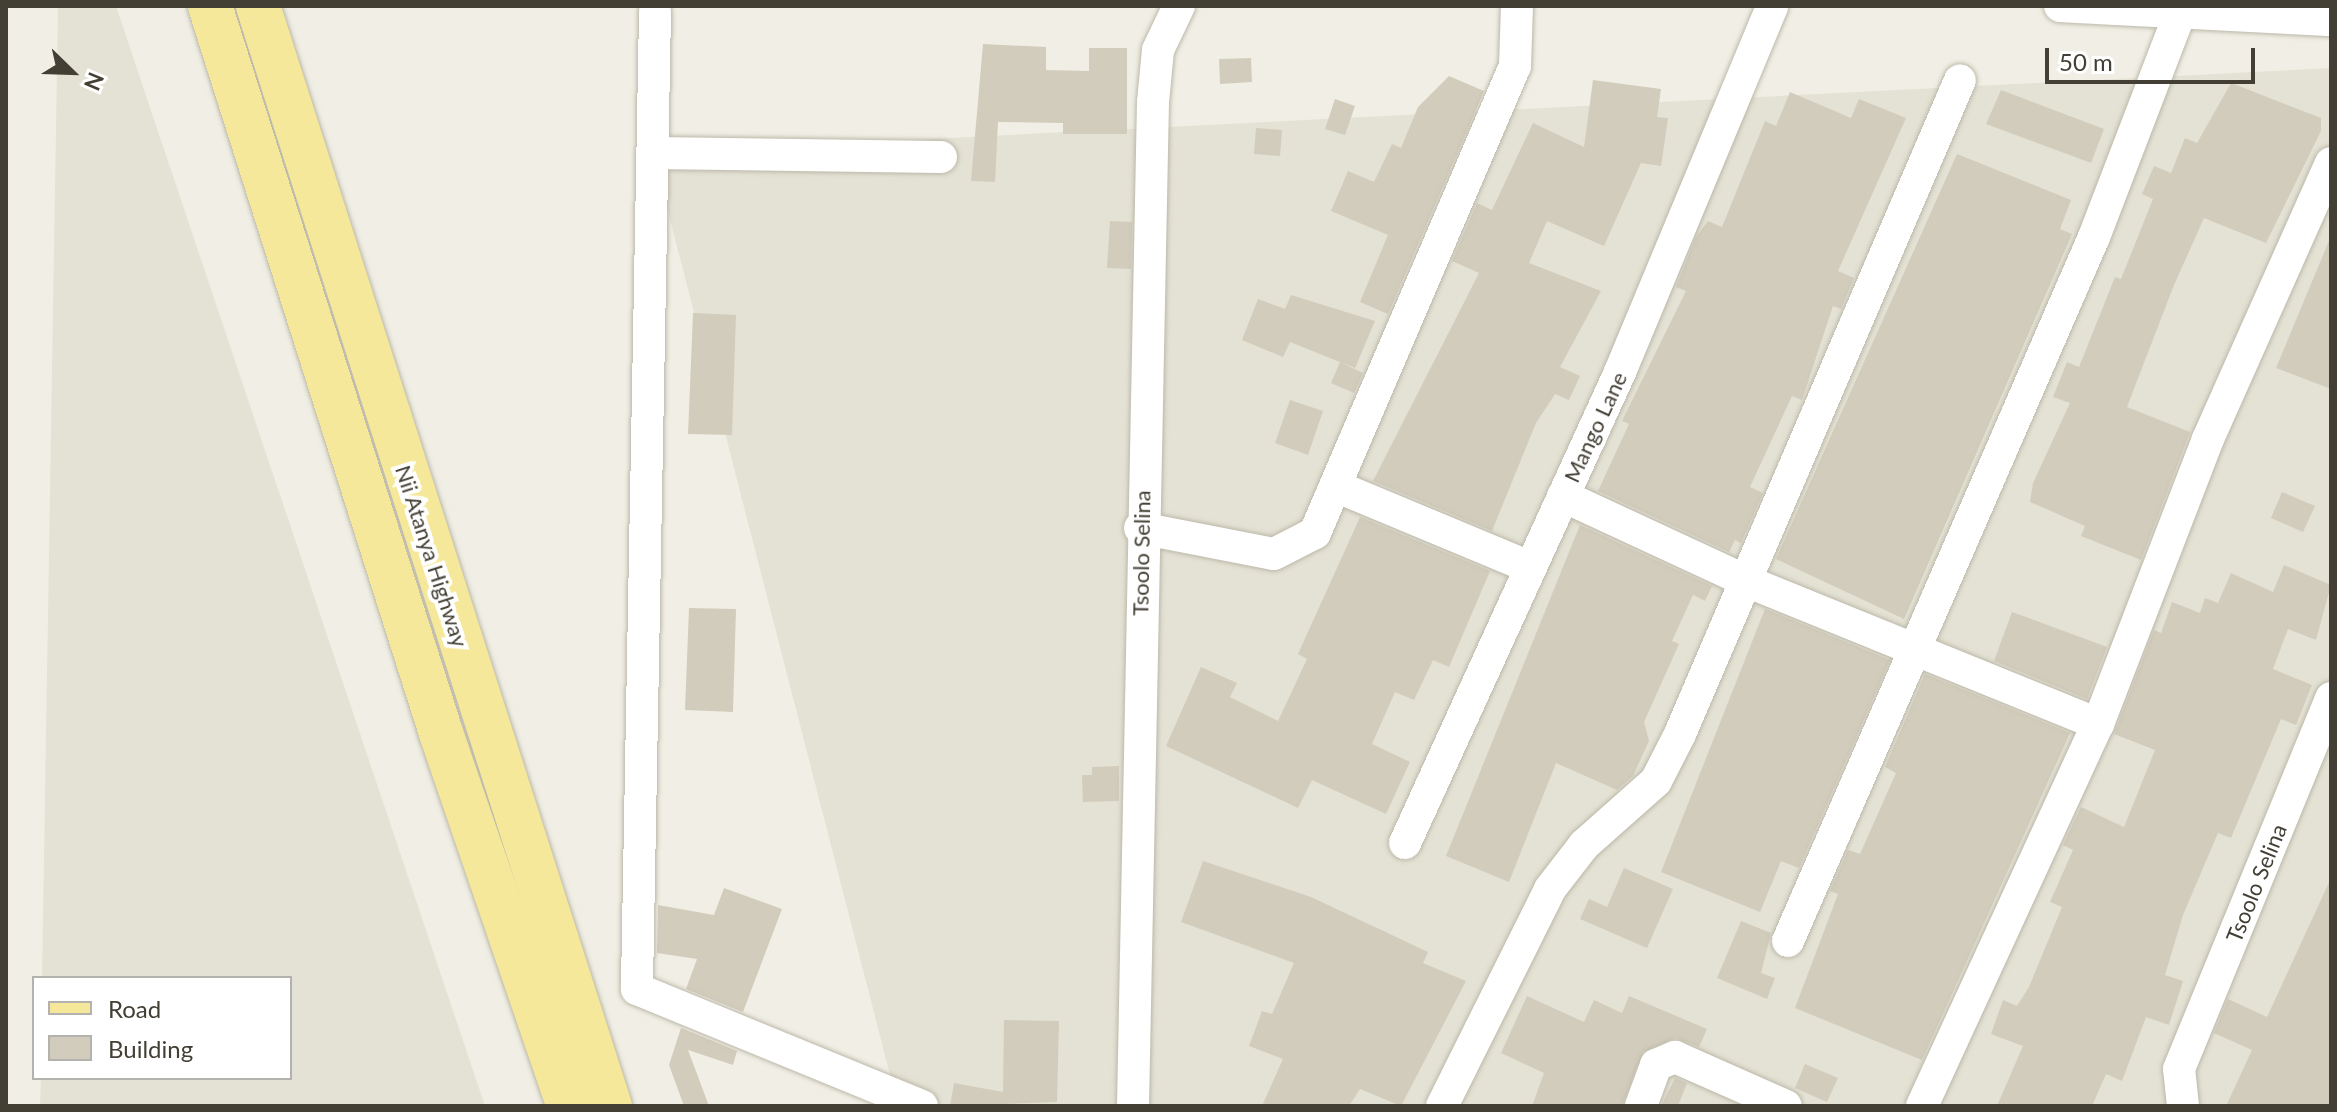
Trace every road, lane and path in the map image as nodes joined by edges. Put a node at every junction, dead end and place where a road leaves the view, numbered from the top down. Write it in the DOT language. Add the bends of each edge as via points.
graph roads {
  1 [pos="210,6"];
  2 [pos="258,6"];
  3 [pos="1179,6"];
  4 [pos="1517,6"];
  5 [pos="1772,6"];
  6 [pos="2060,6"];
  7 [pos="655,12"];
  8 [pos="2180,13"];
  9 [pos="2331,20"];
  10 [pos="1960,80"];
  11 [pos="653,153"];
  12 [pos="941,157"];
  13 [pos="2331,163"];
  14 [pos="1340,488"];
  15 [pos="1563,496"];
  16 [pos="1140,528"];
  17 [pos="1530,567"];
  18 [pos="1746,581"];
  19 [pos="1912,649"];
  20 [pos="2331,698"];
  21 [pos="2098,724"];
  22 [pos="1405,843"];
  23 [pos="1788,941"];
  24 [pos="569,1106"];
  25 [pos="610,1106"];
  26 [pos="922,1106"];
  27 [pos="1133,1106"];
  28 [pos="1442,1106"];
  29 [pos="1641,1106"];
  30 [pos="1786,1106"];
  31 [pos="1922,1106"];
  32 [pos="2183,1106"];
  1 -- 24 [label="main road" via="441,733"];
  2 -- 25 [label="main road, Nii Atanya Highway"];
  3 -- 16 [label="street, Tsoolo Selina" via="1158,50 1153,102"];
  4 -- 14 [label="street" via="1515,66"];
  5 -- 15 [label="street, Mango Lane"];
  6 -- 8 [label="street"];
  7 -- 11 [label="street"];
  8 -- 9 [label="street"];
  8 -- 19 [label="street" via="2094,237"];
  10 -- 18 [label="street"];
  11 -- 12 [label="street"];
  11 -- 26 [label="street" via="637,989"];
  13 -- 21 [label="street" via="2208,439"];
  14 -- 16 [label="street" via="1315,533 1288,551"];
  14 -- 17 [label="street"];
  15 -- 17 [label="street, Mango Lane"];
  15 -- 18 [label="street"];
  16 -- 27 [label="street, Tsoolo Selina"];
  17 -- 22 [label="street, Mango Lane"];
  18 -- 19 [label="street"];
  18 -- 28 [label="street" via="1656,781 1584,845 1550,889"];
  19 -- 21 [label="street"];
  19 -- 23 [label="street"];
  20 -- 32 [label="street, Tsoolo Selina" via="2179,1069"];
  21 -- 31 [label="street"];
  29 -- 30 [label="street" via="1656,1065 1675,1057"];
}
